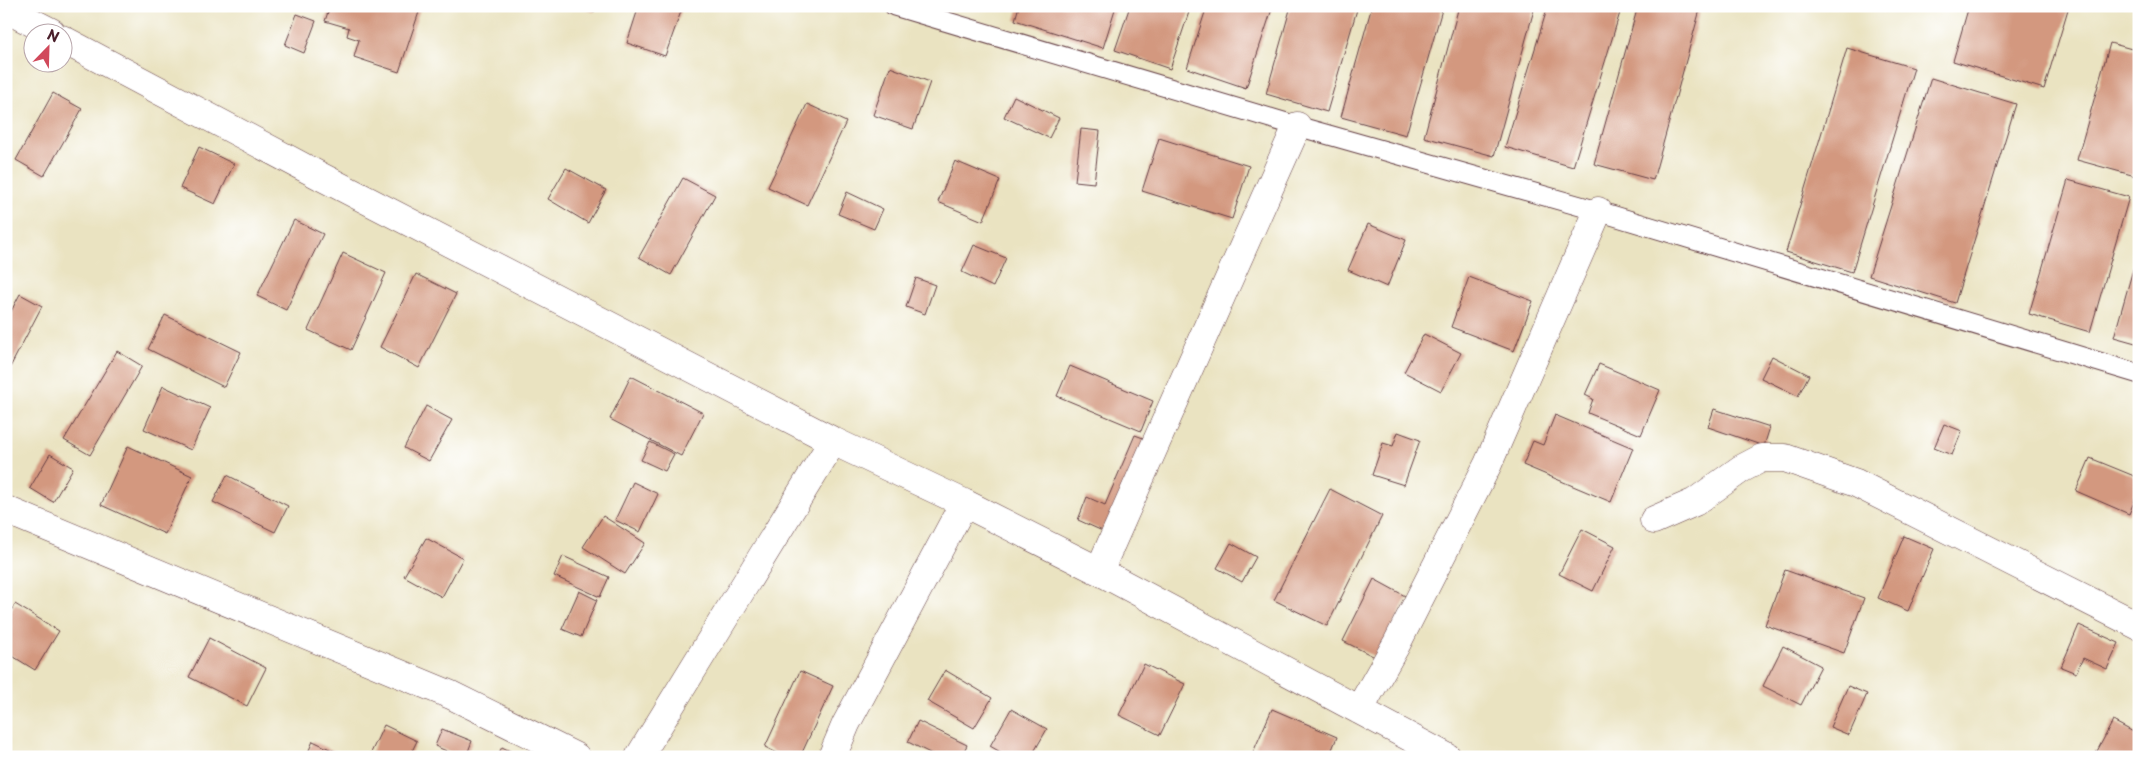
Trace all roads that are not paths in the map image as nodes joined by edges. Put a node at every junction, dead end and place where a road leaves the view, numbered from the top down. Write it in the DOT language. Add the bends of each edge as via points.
graph roads {
  1 [pos="894,6"];
  2 [pos="6,9"];
  3 [pos="31,22"];
  4 [pos="72,44"];
  5 [pos="1297,126"];
  6 [pos="1598,211"];
  7 [pos="2139,374"];
  8 [pos="833,442"];
  9 [pos="964,503"];
  10 [pos="6,510"];
  11 [pos="1654,520"];
  12 [pos="1099,571"];
  13 [pos="2139,626"];
  14 [pos="1359,710"];
  15 [pos="576,757"];
  16 [pos="639,757"];
  17 [pos="832,757"];
  18 [pos="1447,757"];
  1 -- 5 [label="lane"];
  2 -- 3 [label="street"];
  4 -- 8 [label="street"];
  5 -- 6 [label="lane"];
  5 -- 12 [label="street"];
  6 -- 7 [label="lane"];
  6 -- 14 [label="street" via="1488,464 1396,645"];
  8 -- 9 [label="street"];
  8 -- 16 [label="street"];
  9 -- 12 [label="street"];
  9 -- 17 [label="street" via="846,724"];
  10 -- 15 [label="street" via="452,695"];
  11 -- 13 [label="street" via="1695,502 1762,458 1785,458 1856,483"];
  12 -- 14 [label="street"];
  14 -- 18 [label="street"];
}
